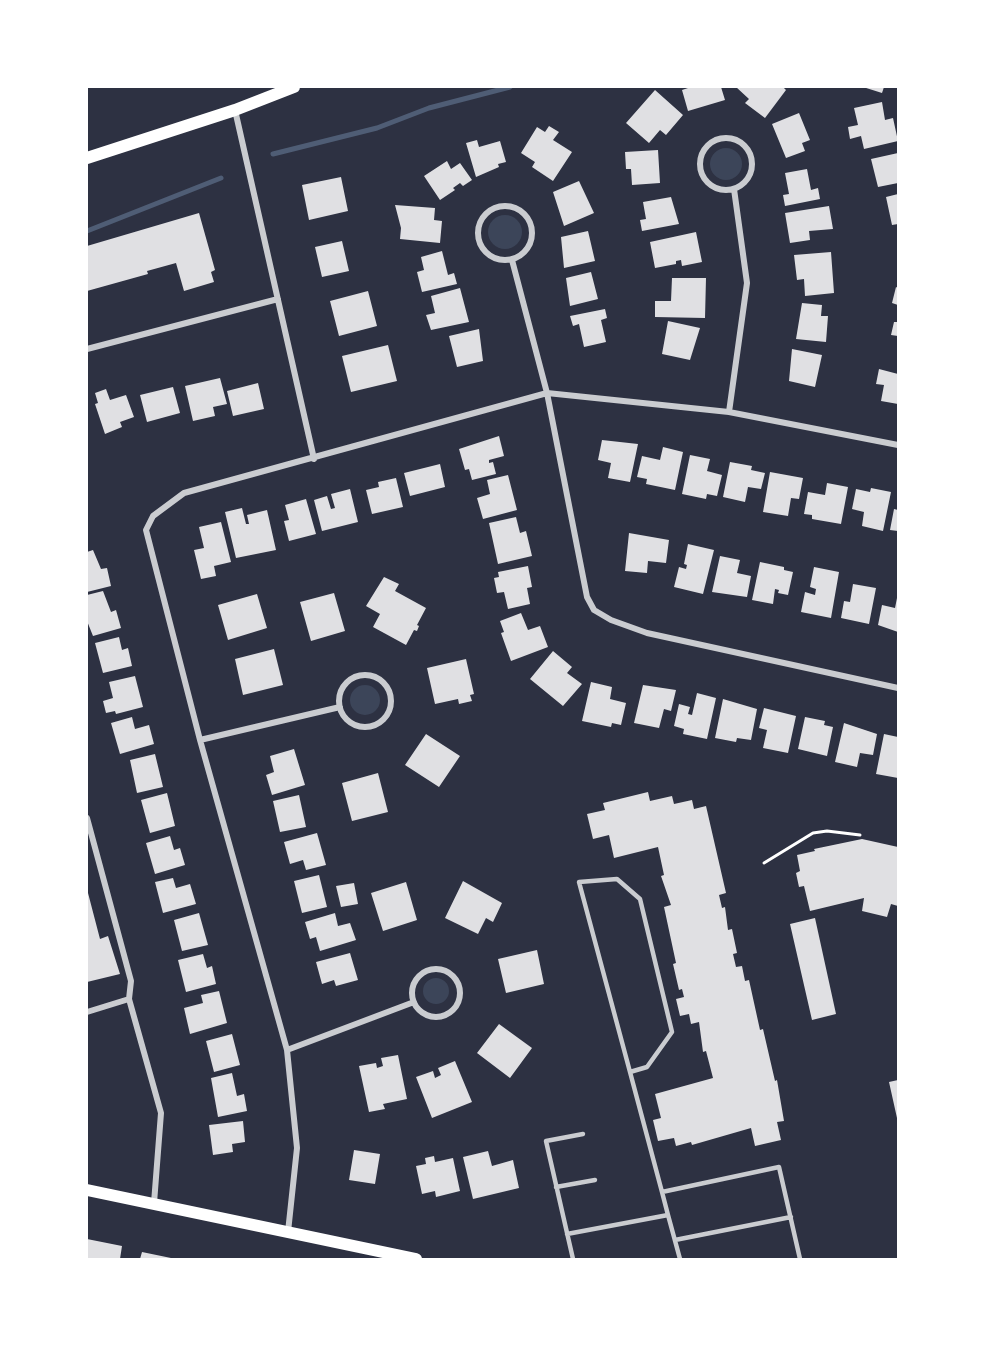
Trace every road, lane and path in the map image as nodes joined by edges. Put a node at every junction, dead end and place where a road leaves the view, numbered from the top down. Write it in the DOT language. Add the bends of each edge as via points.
graph roads {
  1 [pos="294,87"];
  2 [pos="235,110"];
  3 [pos="87,158"];
  4 [pos="734,189"];
  5 [pos="512,260"];
  6 [pos="278,299"];
  7 [pos="87,349"];
  8 [pos="547,393"];
  9 [pos="729,412"];
  10 [pos="898,445"];
  11 [pos="314,459"];
  12 [pos="898,688"];
  13 [pos="340,707"];
  14 [pos="200,740"];
  15 [pos="87,818"];
  16 [pos="860,835"];
  17 [pos="764,863"];
  18 [pos="129,999"];
  19 [pos="414,1002"];
  20 [pos="87,1011"];
  21 [pos="287,1050"];
  22 [pos="630,1072"];
  23 [pos="583,1134"];
  24 [pos="595,1180"];
  25 [pos="556,1187"];
  26 [pos="87,1190"];
  27 [pos="662,1192"];
  28 [pos="153,1204"];
  29 [pos="668,1215"];
  30 [pos="791,1217"];
  31 [pos="288,1232"];
  32 [pos="567,1234"];
  33 [pos="675,1240"];
  34 [pos="416,1259"];
  35 [pos="573,1259"];
  36 [pos="680,1259"];
  37 [pos="800,1259"];
  1 -- 2 [label="main road"];
  2 -- 3 [label="main road"];
  2 -- 6 [label="street"];
  4 -- 4 [label="street" via="716,189 703,178 699,161 714,140 739,141 750,154 751,171"];
  4 -- 9 [label="street" via="747,283"];
  5 -- 5 [label="street" via="488,255 478,241 478,224 489,210 516,208 530,222 527,249"];
  5 -- 8 [label="street"];
  6 -- 7 [label="street"];
  6 -- 11 [label="street"];
  8 -- 9 [label="street"];
  8 -- 11 [label="street"];
  8 -- 12 [label="street" via="587,597 594,610 646,633"];
  9 -- 10 [label="street"];
  11 -- 14 [label="street" via="184,493 153,516 146,530"];
  13 -- 13 [label="street" via="348,721 371,726 379,723 389,710 390,693 379,680 363,676 342,690"];
  13 -- 14 [label="street"];
  14 -- 21 [label="street"];
  15 -- 18 [label="street" via="131,981"];
  16 -- 17 [label="path" via="813,832"];
  18 -- 20 [label="street"];
  18 -- 28 [label="street" via="161,1113"];
  19 -- 19 [label="street" via="431,1016 446,1014 457,1004 460,989 445,970 429,969 412,986"];
  19 -- 21 [label="street"];
  21 -- 31 [label="street" via="297,1148"];
  22 -- 22 [label="lane" via="627,1061 579,882 617,879 640,899 672,1032 647,1067"];
  22 -- 27 [label="lane"];
  23 -- 25 [label="lane" via="546,1141"];
  24 -- 25 [label="lane"];
  25 -- 32 [label="lane"];
  26 -- 28 [label="main road"];
  27 -- 29 [label="lane"];
  27 -- 30 [label="lane" via="779,1167"];
  28 -- 31 [label="main road"];
  29 -- 32 [label="lane"];
  29 -- 33 [label="lane"];
  30 -- 33 [label="lane"];
  30 -- 37 [label="lane"];
  31 -- 34 [label="main road"];
  32 -- 35 [label="lane"];
  33 -- 36 [label="lane"];
}
